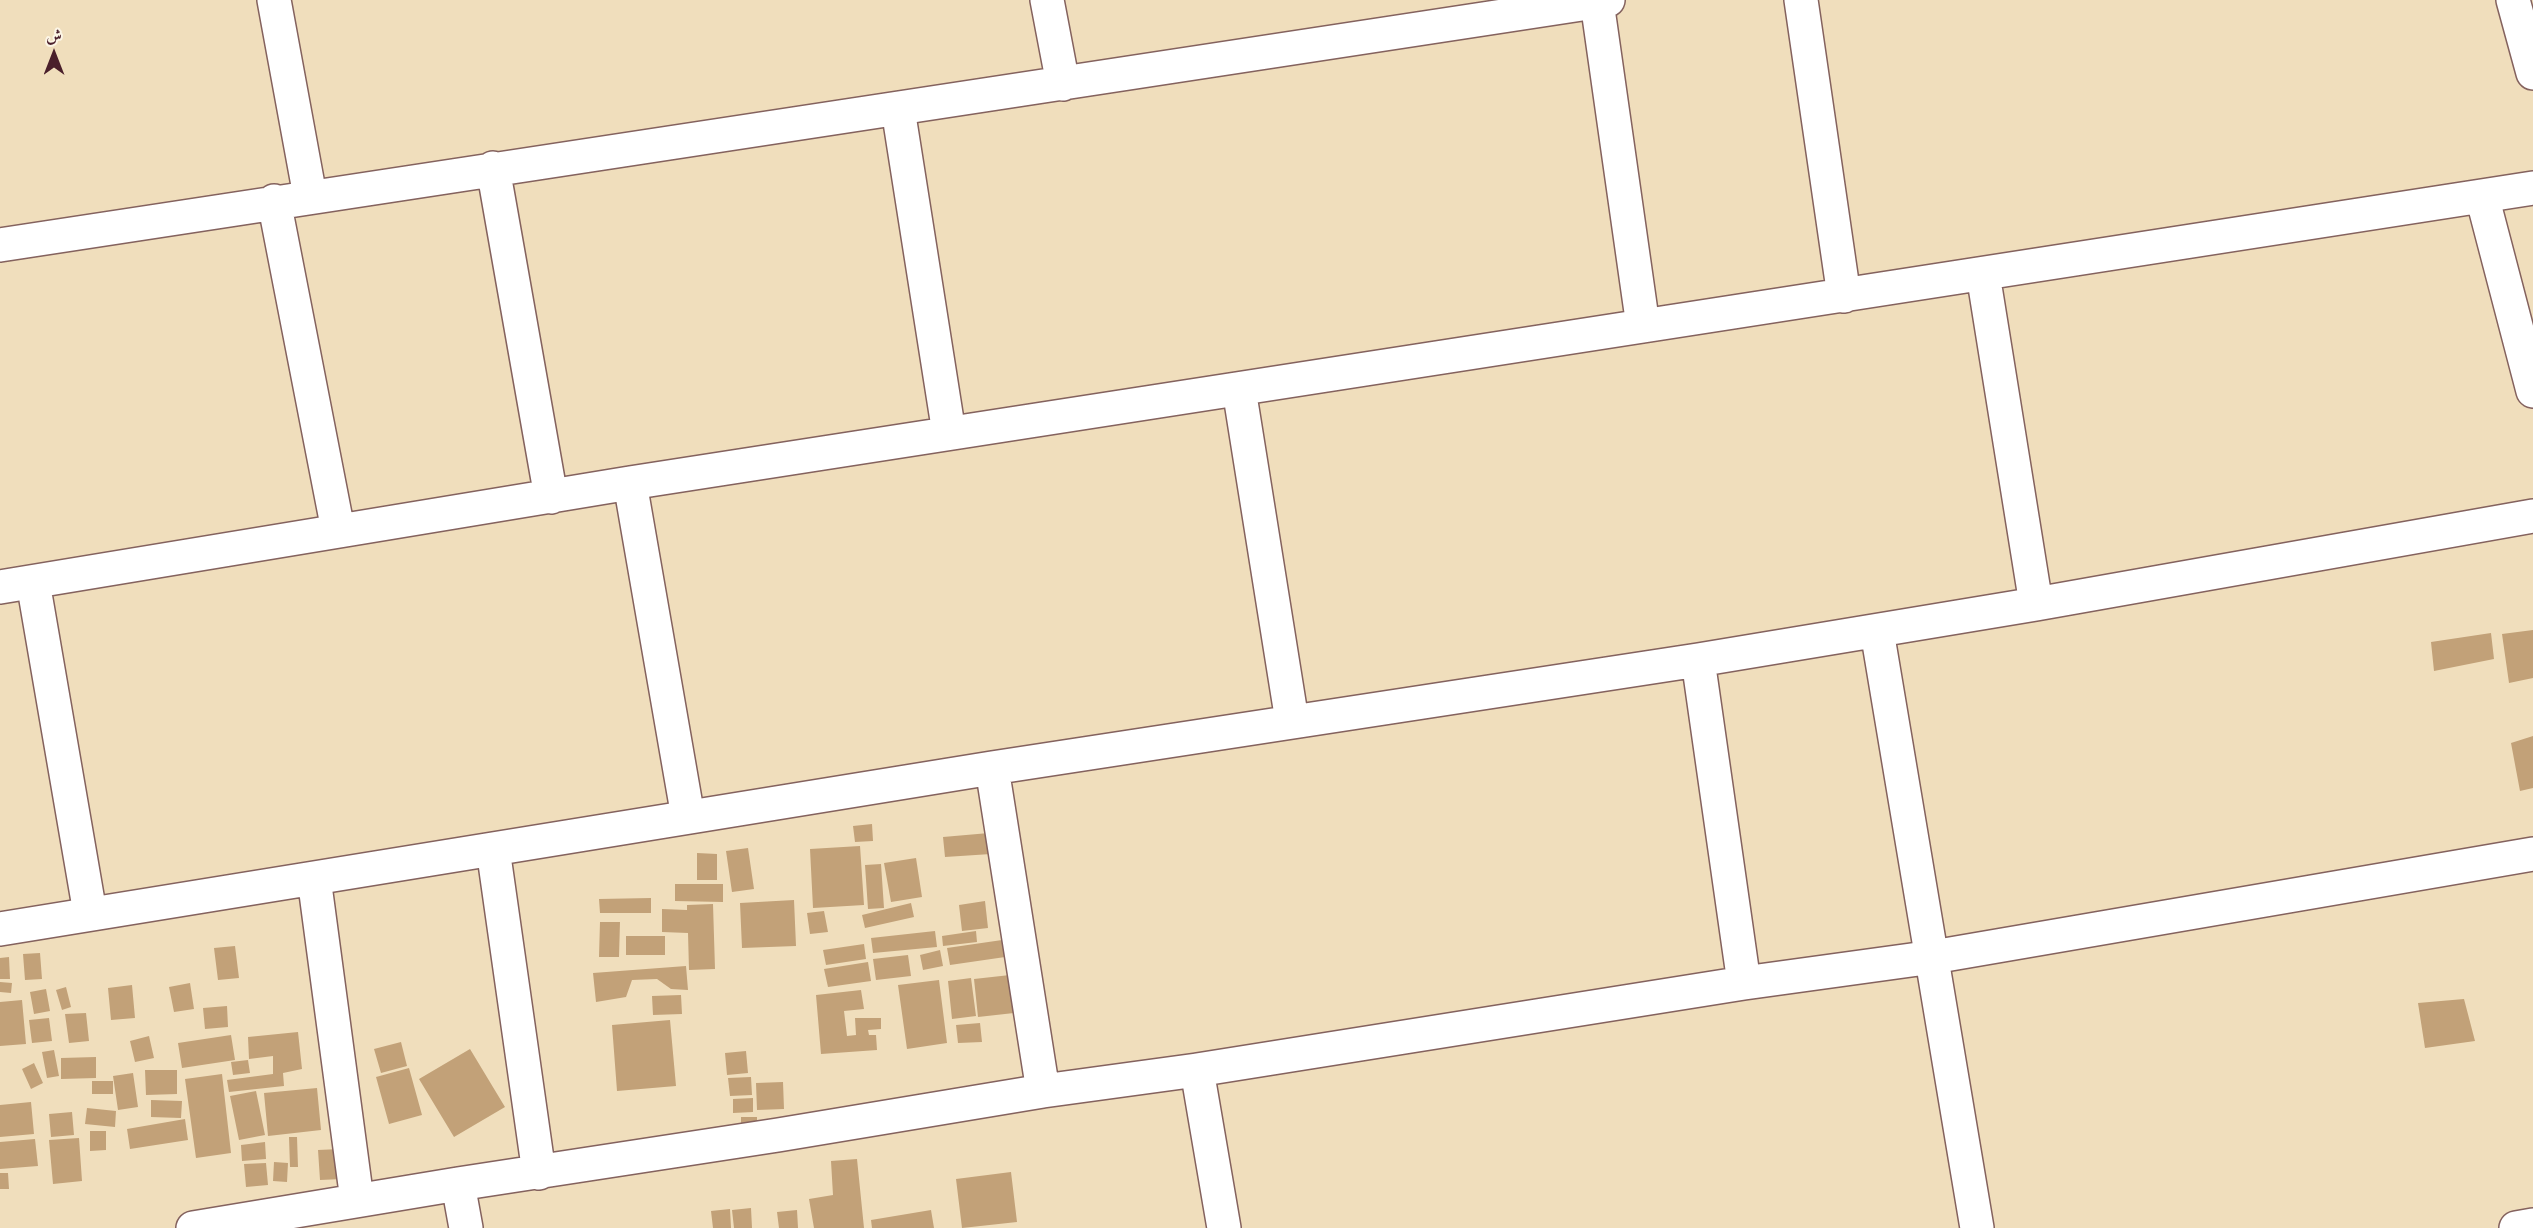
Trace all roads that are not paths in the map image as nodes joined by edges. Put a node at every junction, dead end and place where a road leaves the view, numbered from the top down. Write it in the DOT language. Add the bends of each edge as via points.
graph roads {
  1 [pos="274,0"];
  2 [pos="1047,0"];
  3 [pos="1801,0"];
  4 [pos="2513,0"];
  5 [pos="1603,1"];
  6 [pos="2533,73"];
  7 [pos="1063,84"];
  8 [pos="898,109"];
  9 [pos="493,168"];
  10 [pos="2533,188"];
  11 [pos="310,196"];
  12 [pos="2482,196"];
  13 [pos="274,201"];
  14 [pos="0,244"];
  15 [pos="1983,274"];
  16 [pos="1844,296"];
  17 [pos="1643,326"];
  18 [pos="1239,389"];
  19 [pos="2533,391"];
  20 [pos="949,434"];
  21 [pos="630,483"];
  22 [pos="551,497"];
  23 [pos="2533,516"];
  24 [pos="338,530"];
  25 [pos="33,582"];
  26 [pos="0,587"];
  27 [pos="2036,604"];
  28 [pos="1877,630"];
  29 [pos="1698,660"];
  30 [pos="1292,722"];
  31 [pos="992,768"];
  32 [pos="688,817"];
  33 [pos="494,849"];
  34 [pos="2533,854"];
  35 [pos="314,878"];
  36 [pos="90,913"];
  37 [pos="0,929"];
  38 [pos="1933,957"];
  39 [pos="1744,983"];
  40 [pos="1197,1070"];
  41 [pos="1043,1091"];
  42 [pos="539,1173"];
  43 [pos="458,1184"];
  44 [pos="357,1200"];
  45 [pos="2533,1225"];
  46 [pos="193,1228"];
  47 [pos="466,1228"];
  48 [pos="1224,1228"];
  49 [pos="1977,1228"];
  50 [pos="2516,1228"];
  1 -- 11 [label="street"];
  2 -- 7 [label="street"];
  3 -- 16 [label="street"];
  4 -- 6 [label="street"];
  5 -- 7 [label="street"];
  5 -- 17 [label="street"];
  7 -- 8 [label="street"];
  8 -- 9 [label="street"];
  8 -- 20 [label="street"];
  9 -- 11 [label="street"];
  9 -- 22 [label="street"];
  10 -- 12 [label="street"];
  11 -- 13 [label="street"];
  12 -- 15 [label="street"];
  12 -- 19 [label="street"];
  13 -- 14 [label="street"];
  13 -- 24 [label="street"];
  15 -- 16 [label="street"];
  15 -- 27 [label="street"];
  16 -- 17 [label="street"];
  17 -- 18 [label="street"];
  18 -- 20 [label="street"];
  18 -- 30 [label="street"];
  20 -- 21 [label="street"];
  21 -- 22 [label="street"];
  21 -- 32 [label="street"];
  22 -- 24 [label="street"];
  23 -- 27 [label="street"];
  24 -- 25 [label="street"];
  25 -- 26 [label="street"];
  25 -- 36 [label="street"];
  27 -- 28 [label="street"];
  28 -- 29 [label="street"];
  28 -- 38 [label="street"];
  29 -- 30 [label="street"];
  29 -- 39 [label="street"];
  30 -- 31 [label="street"];
  31 -- 32 [label="street"];
  31 -- 41 [label="street"];
  32 -- 33 [label="street"];
  33 -- 35 [label="street"];
  33 -- 42 [label="street"];
  34 -- 38 [label="street"];
  35 -- 36 [label="street"];
  35 -- 44 [label="street"];
  36 -- 37 [label="street"];
  38 -- 39 [label="street"];
  38 -- 49 [label="street"];
  39 -- 40 [label="street"];
  40 -- 41 [label="street"];
  40 -- 48 [label="street"];
  41 -- 42 [label="street"];
  42 -- 43 [label="street"];
  43 -- 44 [label="street"];
  43 -- 47 [label="street"];
  44 -- 46 [label="street"];
  45 -- 50 [label="street"];
}
